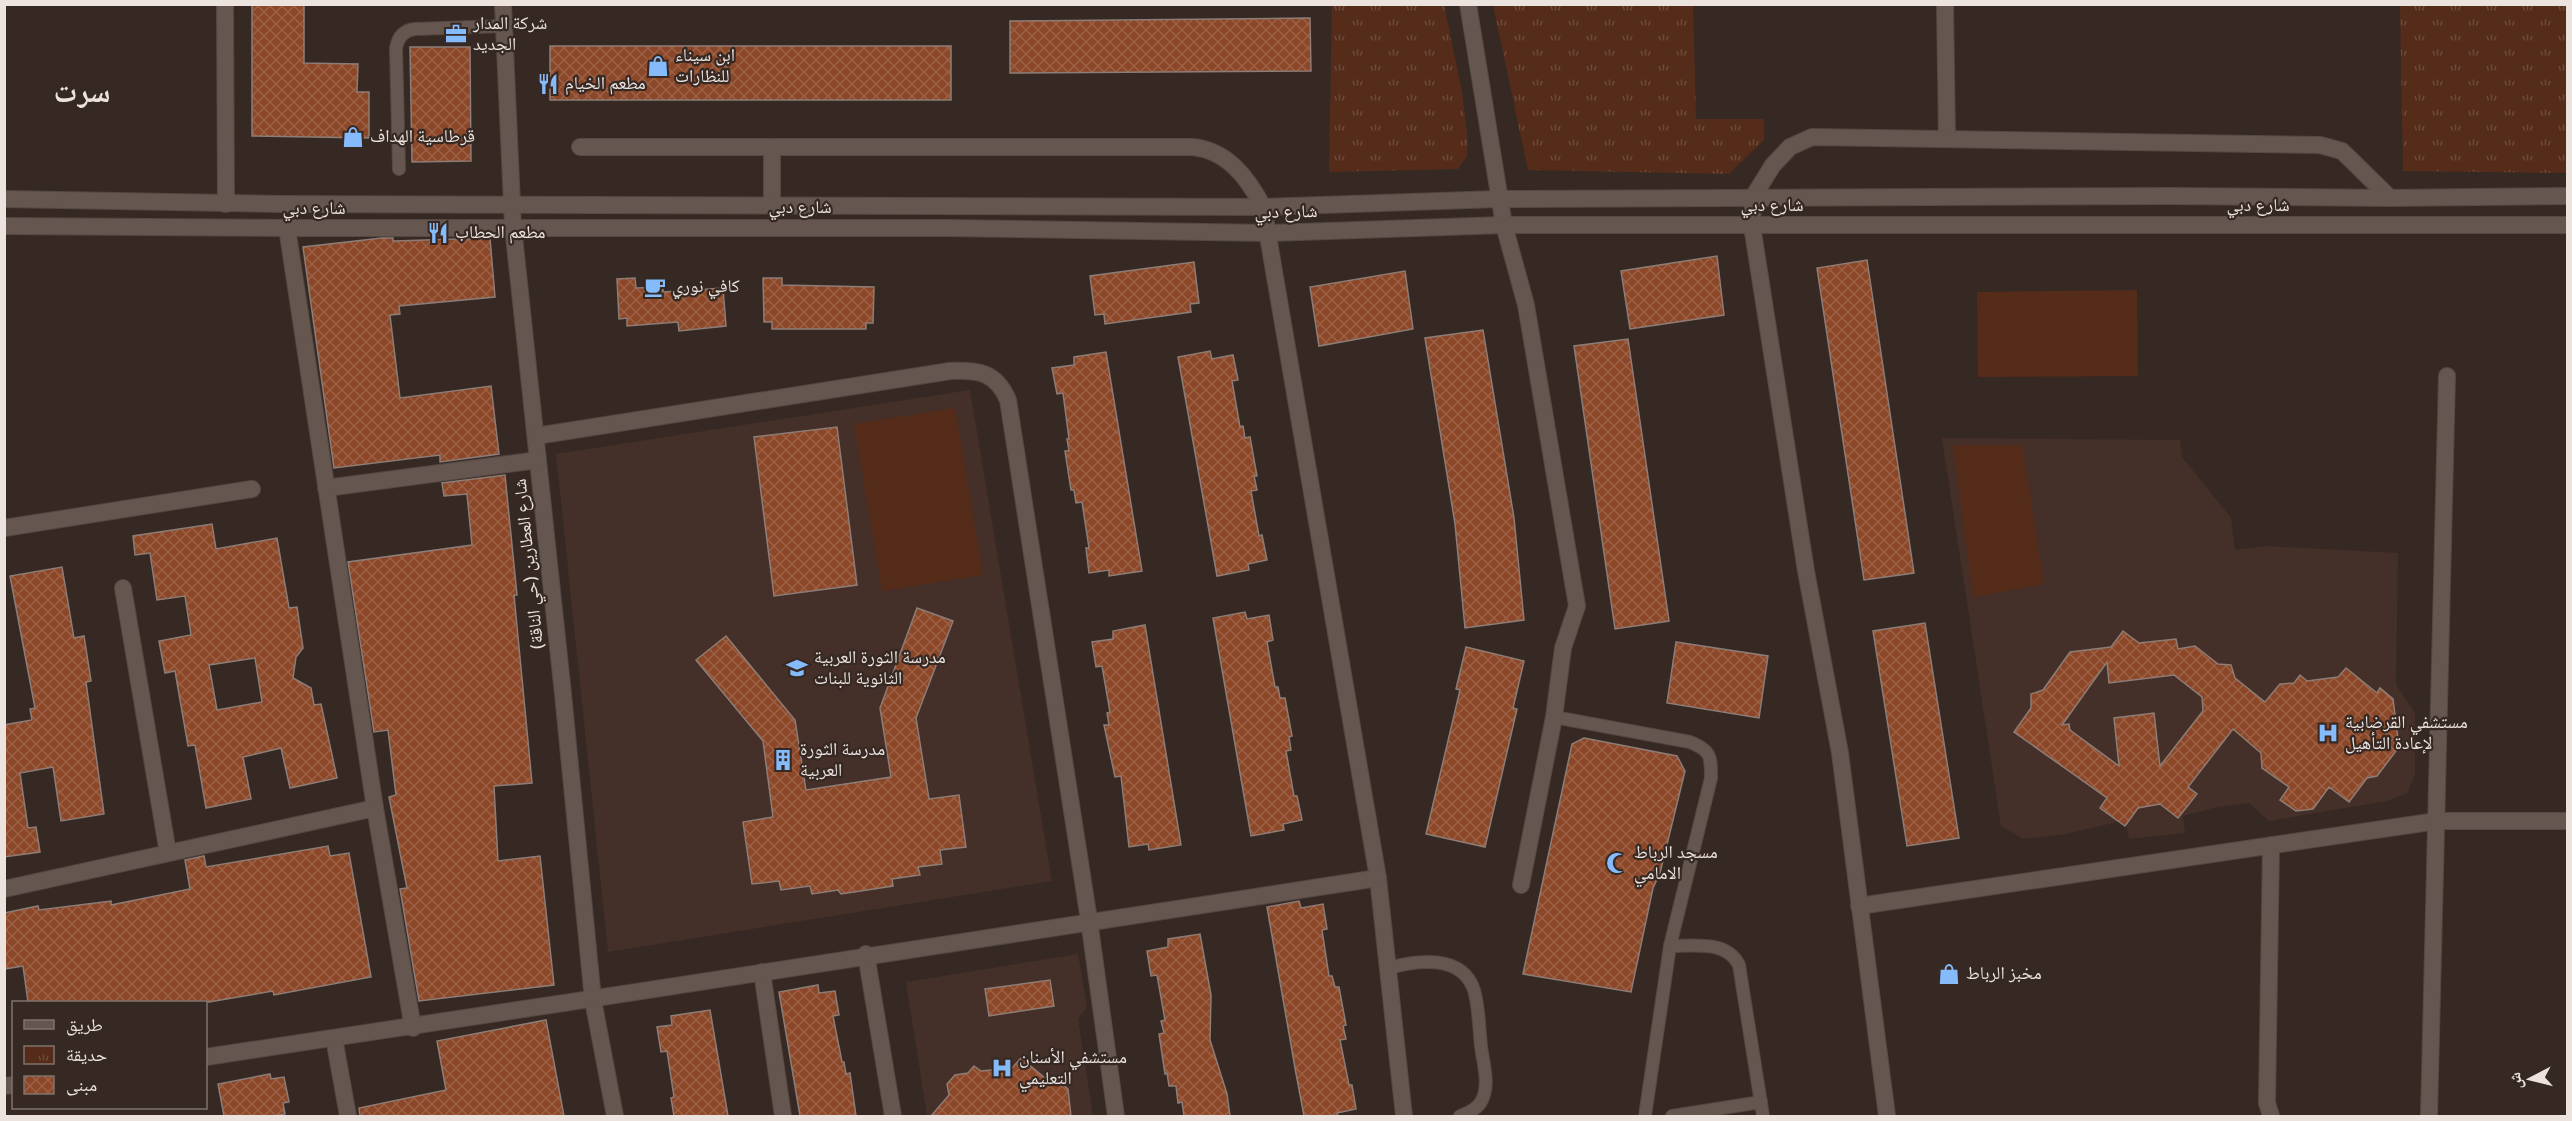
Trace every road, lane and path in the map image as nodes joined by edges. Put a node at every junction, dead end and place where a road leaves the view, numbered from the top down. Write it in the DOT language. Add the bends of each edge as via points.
graph roads {
  1 [pos="225,4"];
  2 [pos="503,4"];
  3 [pos="1468,4"];
  4 [pos="1945,4"];
  5 [pos="504,26"];
  6 [pos="1947,139"];
  7 [pos="580,147"];
  8 [pos="772,147"];
  9 [pos="399,169"];
  10 [pos="2568,196"];
  11 [pos="1753,197"];
  12 [pos="2390,198"];
  13 [pos="1499,199"];
  14 [pos="4,200"];
  15 [pos="511,203"];
  16 [pos="226,204"];
  17 [pos="772,204"];
  18 [pos="1263,207"];
  19 [pos="1504,225"];
  20 [pos="2568,225"];
  21 [pos="4,226"];
  22 [pos="513,226"];
  23 [pos="1752,226"];
  24 [pos="287,228"];
  25 [pos="1268,233"];
  26 [pos="2447,376"];
  27 [pos="536,436"];
  28 [pos="538,460"];
  29 [pos="326,488"];
  30 [pos="252,489"];
  31 [pos="4,528"];
  32 [pos="123,588"];
  33 [pos="1554,717"];
  34 [pos="375,808"];
  35 [pos="2437,821"];
  36 [pos="2568,821"];
  37 [pos="2271,845"];
  38 [pos="168,853"];
  39 [pos="1378,878"];
  40 [pos="1521,885"];
  41 [pos="4,889"];
  42 [pos="1859,906"];
  43 [pos="1089,920"];
  44 [pos="1670,946"];
  45 [pos="866,954"];
  46 [pos="1389,968"];
  47 [pos="762,972"];
  48 [pos="593,1000"];
  49 [pos="413,1028"];
  50 [pos="334,1038"];
  51 [pos="207,1057"];
  52 [pos="1761,1102"];
  53 [pos="348,1116"];
  54 [pos="615,1116"];
  55 [pos="783,1116"];
  56 [pos="893,1116"];
  57 [pos="1116,1116"];
  58 [pos="1404,1116"];
  59 [pos="1460,1116"];
  60 [pos="1645,1116"];
  61 [pos="1672,1116"];
  62 [pos="1763,1116"];
  63 [pos="1887,1116"];
  64 [pos="2271,1116"];
  65 [pos="2429,1116"];
  1 -- 16 [label="street"];
  2 -- 5 [label="street, شارع العطارين (حي الناقة)"];
  3 -- 13 [label="street"];
  4 -- 6 [label="street"];
  5 -- 9 [label="lane" via="415,29 399,37"];
  5 -- 15 [label="street, شارع العطارين (حي الناقة)"];
  6 -- 11 [label="street" via="1812,137 1790,147"];
  6 -- 12 [label="street" via="2320,145 2342,152"];
  7 -- 8 [label="street"];
  8 -- 17 [label="street"];
  8 -- 18 [label="street" via="1203,148 1237,169"];
  10 -- 12 [label="street, شارع دبي"];
  11 -- 12 [label="street, شارع دبي"];
  11 -- 13 [label="street, شارع دبي"];
  11 -- 23 [label="street"];
  13 -- 18 [label="street, شارع دبي"];
  13 -- 19 [label="street"];
  14 -- 16 [label="street, شارع دبي"];
  15 -- 16 [label="street, شارع دبي"];
  15 -- 17 [label="street, شارع دبي"];
  15 -- 22 [label="street, شارع العطارين (حي الناقة)"];
  17 -- 18 [label="street, شارع دبي"];
  18 -- 25 [label="street"];
  19 -- 23 [label="street, شارع دبي"];
  19 -- 25 [label="street, شارع دبي"];
  19 -- 33 [label="street" via="1526,305 1577,606 1563,648"];
  20 -- 23 [label="street, شارع دبي"];
  21 -- 24 [label="street, شارع دبي"];
  22 -- 24 [label="street, شارع دبي"];
  22 -- 25 [label="street, شارع دبي"];
  22 -- 27 [label="street, شارع العطارين (حي الناقة)"];
  23 -- 42 [label="street" via="1806,571 1840,753"];
  24 -- 29 [label="street"];
  25 -- 39 [label="street"];
  26 -- 35 [label="street"];
  27 -- 28 [label="street, شارع العطارين (حي الناقة)"];
  27 -- 43 [label="street" via="950,371 977,371 991,377 1008,400"];
  28 -- 29 [label="street"];
  28 -- 48 [label="street, شارع العطارين (حي الناقة)"];
  29 -- 34 [label="street"];
  30 -- 31 [label="street"];
  32 -- 38 [label="street"];
  33 -- 40 [label="street"];
  33 -- 44 [label="lane" via="1690,742 1704,748 1711,759 1711,778"];
  34 -- 38 [label="street"];
  34 -- 49 [label="street"];
  35 -- 36 [label="street"];
  35 -- 37 [label="street"];
  35 -- 65 [label="street"];
  37 -- 42 [label="street"];
  37 -- 64 [label="street" via="2267,1103"];
  38 -- 41 [label="street"];
  39 -- 43 [label="street"];
  39 -- 46 [label="street"];
  42 -- 63 [label="street"];
  43 -- 45 [label="street"];
  43 -- 57 [label="street"];
  44 -- 52 [label="lane" via="1716,947 1736,957"];
  44 -- 60 [label="lane"];
  45 -- 47 [label="street"];
  45 -- 56 [label="street"];
  46 -- 58 [label="street"];
  46 -- 59 [label="lane" via="1445,963 1455,967 1474,989 1486,1084 1481,1102"];
  47 -- 48 [label="street"];
  47 -- 55 [label="street"];
  48 -- 49 [label="street"];
  48 -- 54 [label="street, شارع العطارين (حي الناقة)"];
  49 -- 50 [label="street"];
  50 -- 51 [label="street"];
  50 -- 53 [label="street"];
  52 -- 61 [label="lane"];
  52 -- 62 [label="lane"];
}
